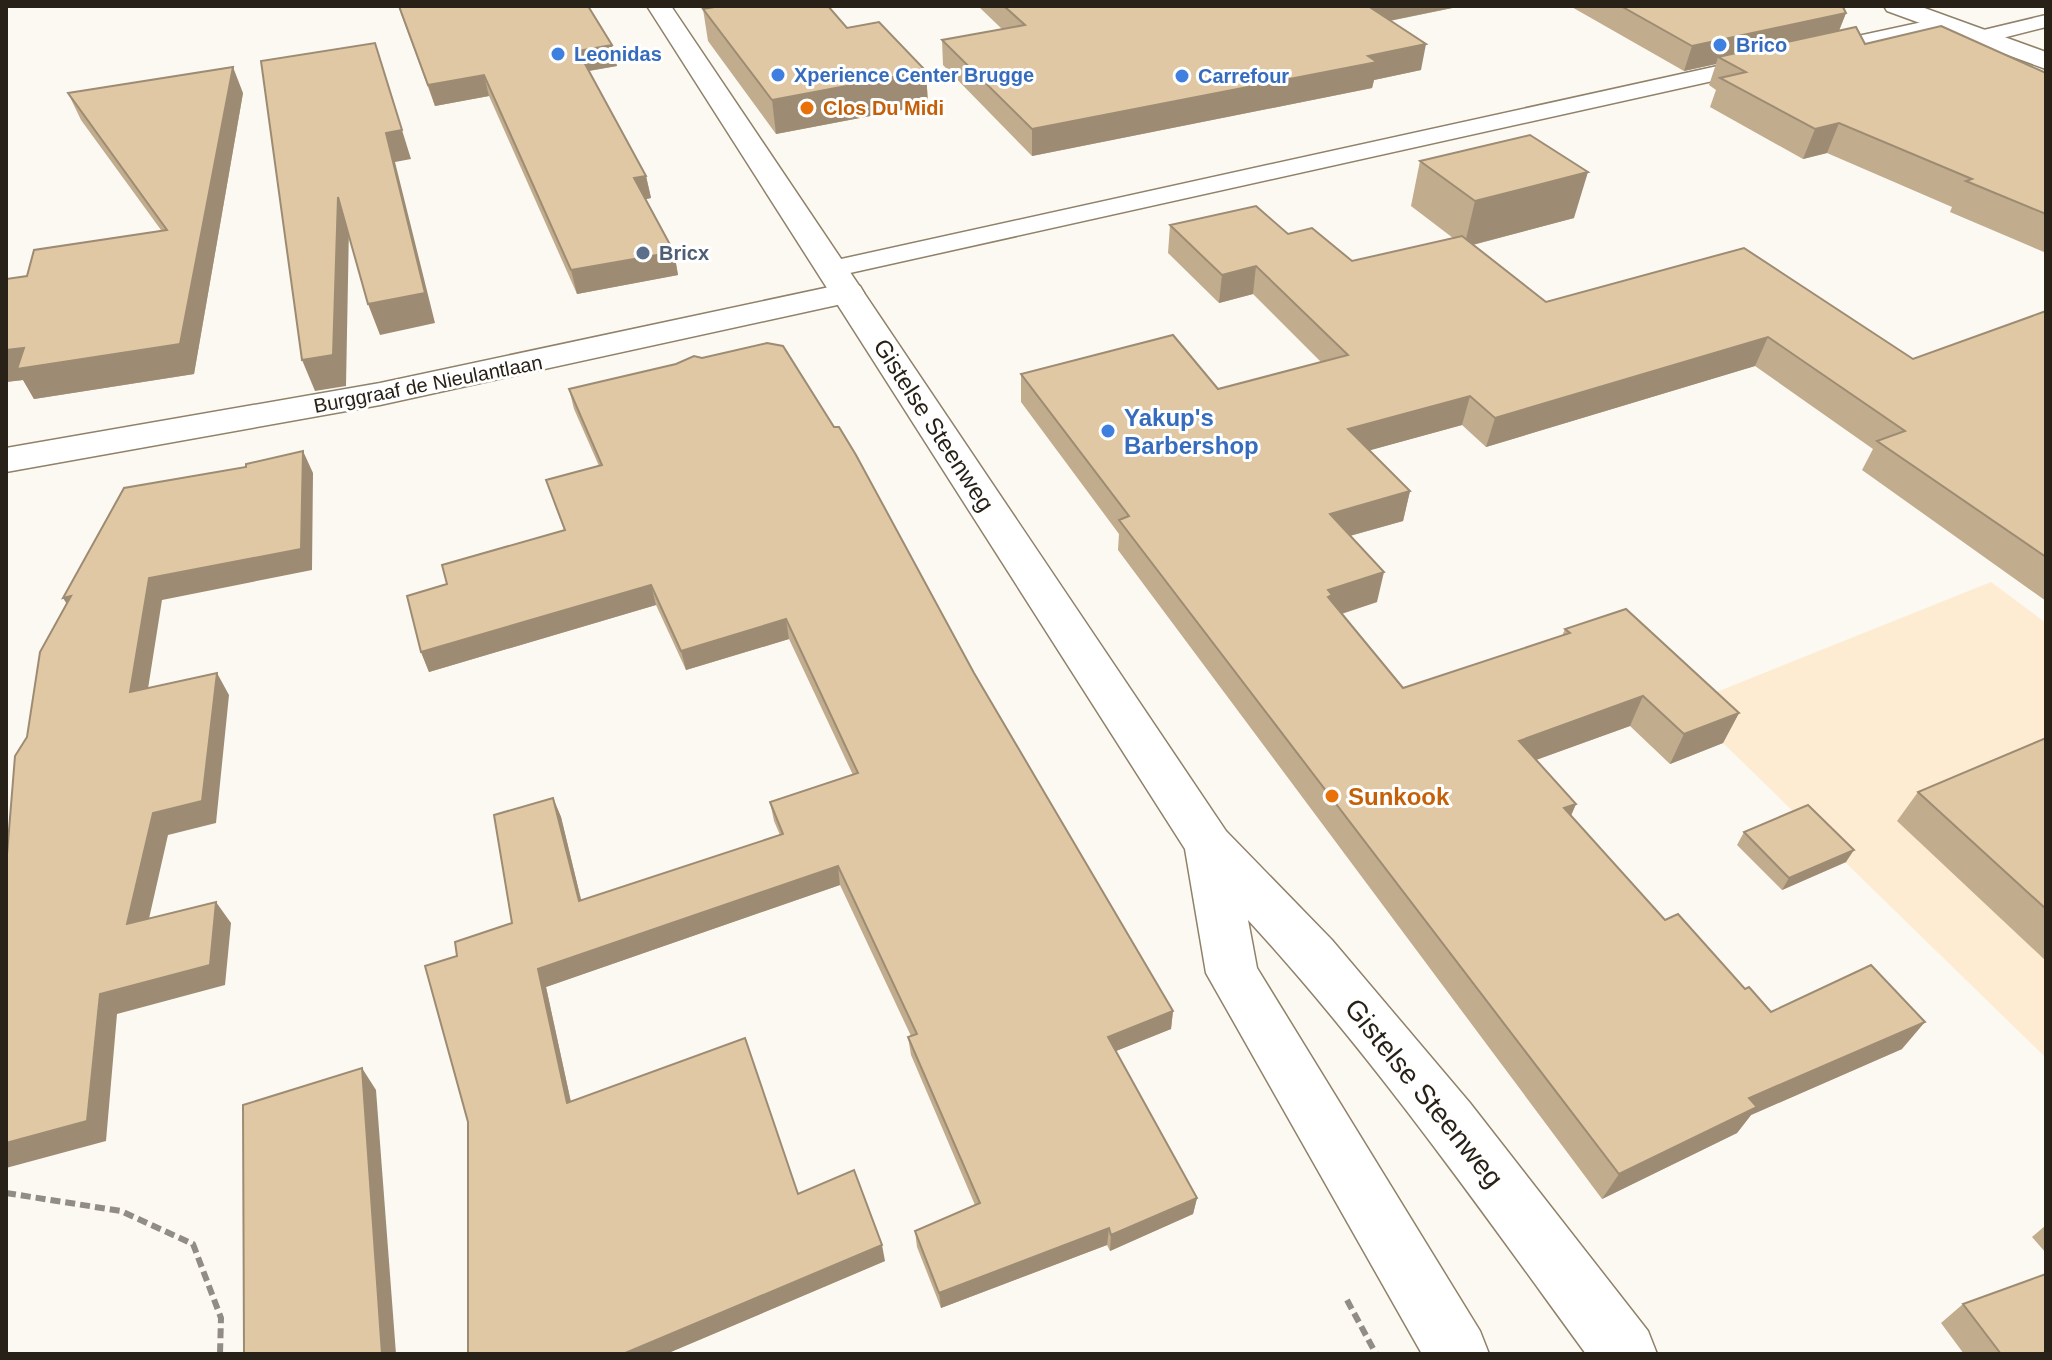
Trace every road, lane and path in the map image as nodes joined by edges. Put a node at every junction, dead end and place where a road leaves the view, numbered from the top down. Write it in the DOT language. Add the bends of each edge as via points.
graph roads {
  1 [pos="659,6"];
  2 [pos="1896,6"];
  3 [pos="2046,21"];
  4 [pos="1941,24"];
  5 [pos="1979,38"];
  6 [pos="2046,61"];
  7 [pos="840,281"];
  8 [pos="6,460"];
  9 [pos="1209,845"];
  10 [pos="6,1193"];
  11 [pos="220,1354"];
  12 [pos="1457,1354"];
  13 [pos="1625,1354"];
  1 -- 7 [label="main road, Gistelse Steenweg"];
  2 -- 4 [label="main road"];
  3 -- 5 [label="lane"];
  4 -- 5 [label="main road"];
  4 -- 7 [label="lane"];
  5 -- 6 [label="main road"];
  7 -- 8 [label="main road, Burggraaf de Nieulantlaan" via="395,391"];
  7 -- 9 [label="main road, Gistelse Steenweg"];
  9 -- 12 [label="main road, Gistelse Steenweg" via="1232,973"];
  9 -- 13 [label="main road, Gistelse Steenweg" via="1314,956 1450,1122"];
  10 -- 11 [label="path" via="121,1211 193,1244 221,1318"];
}
